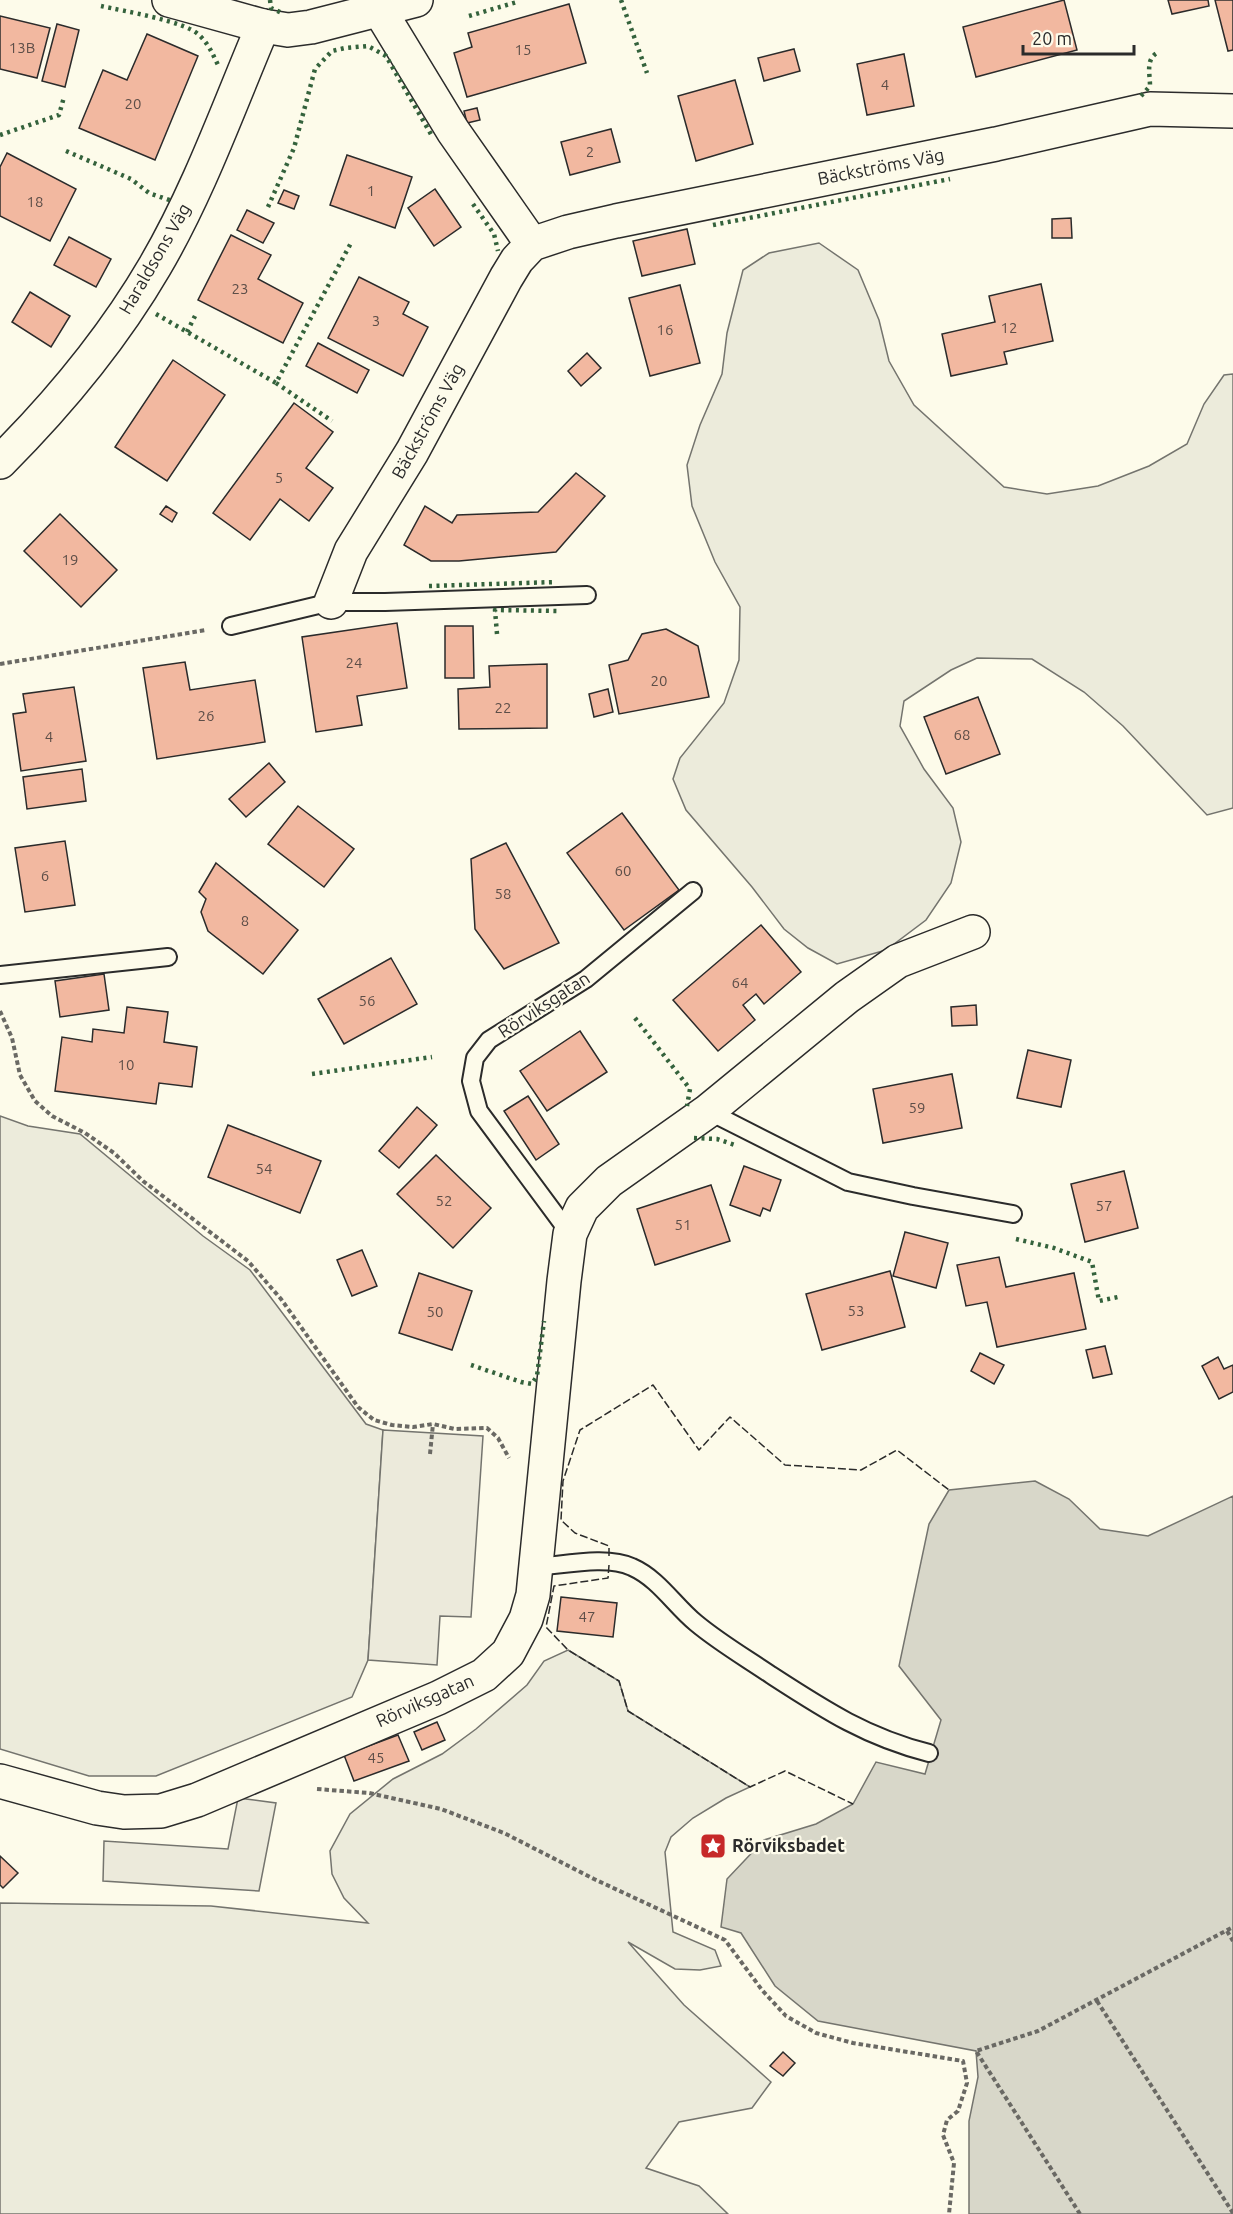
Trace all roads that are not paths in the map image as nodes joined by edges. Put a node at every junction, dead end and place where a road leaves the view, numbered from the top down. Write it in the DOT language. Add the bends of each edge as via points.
graph roads {
  1 [pos="169,0"];
  2 [pos="416,0"];
  3 [pos="380,10"];
  4 [pos="263,26"];
  5 [pos="1233,111"];
  6 [pos="532,244"];
  7 [pos="0,462"];
  8 [pos="587,595"];
  9 [pos="331,602"];
  10 [pos="231,626"];
  11 [pos="693,891"];
  12 [pos="973,932"];
  13 [pos="168,957"];
  14 [pos="0,975"];
  15 [pos="708,1111"];
  16 [pos="1013,1214"];
  17 [pos="570,1234"];
  18 [pos="537,1567"];
  19 [pos="929,1753"];
  20 [pos="0,1781"];
  1 -- 4 [label="street"];
  2 -- 3 [label="street"];
  3 -- 4 [label="street" via="311,27 288,30"];
  3 -- 6 [label="street" via="453,131"];
  4 -- 7 [label="street, Haraldsons Väg" via="197,183 156,265 125,314 78,375"];
  5 -- 6 [label="street, Bäckströms Väg" via="1150,109 616,221"];
  6 -- 9 [label="street, Bäckströms Väg" via="506,278 412,452 351,551"];
  8 -- 9 [label="lane"];
  9 -- 10 [label="lane"];
  11 -- 17 [label="lane, Rörviksgatan" via="586,980 489,1040 476,1058 471,1081 479,1111"];
  12 -- 15 [label="street, Rörviksgatan" via="898,962 847,997"];
  13 -- 14 [label="lane"];
  15 -- 16 [label="lane" via="848,1182"];
  15 -- 17 [label="street, Rörviksgatan" via="609,1181 582,1208"];
  17 -- 18 [label="street, Rörviksgatan"];
  18 -- 19 [label="lane" via="609,1561 631,1566 653,1580 695,1622 724,1644 837,1718 899,1746"];
  18 -- 20 [label="street, Rörviksgatan" via="526,1619 508,1653 484,1675 197,1800 161,1811 124,1812"];
}
